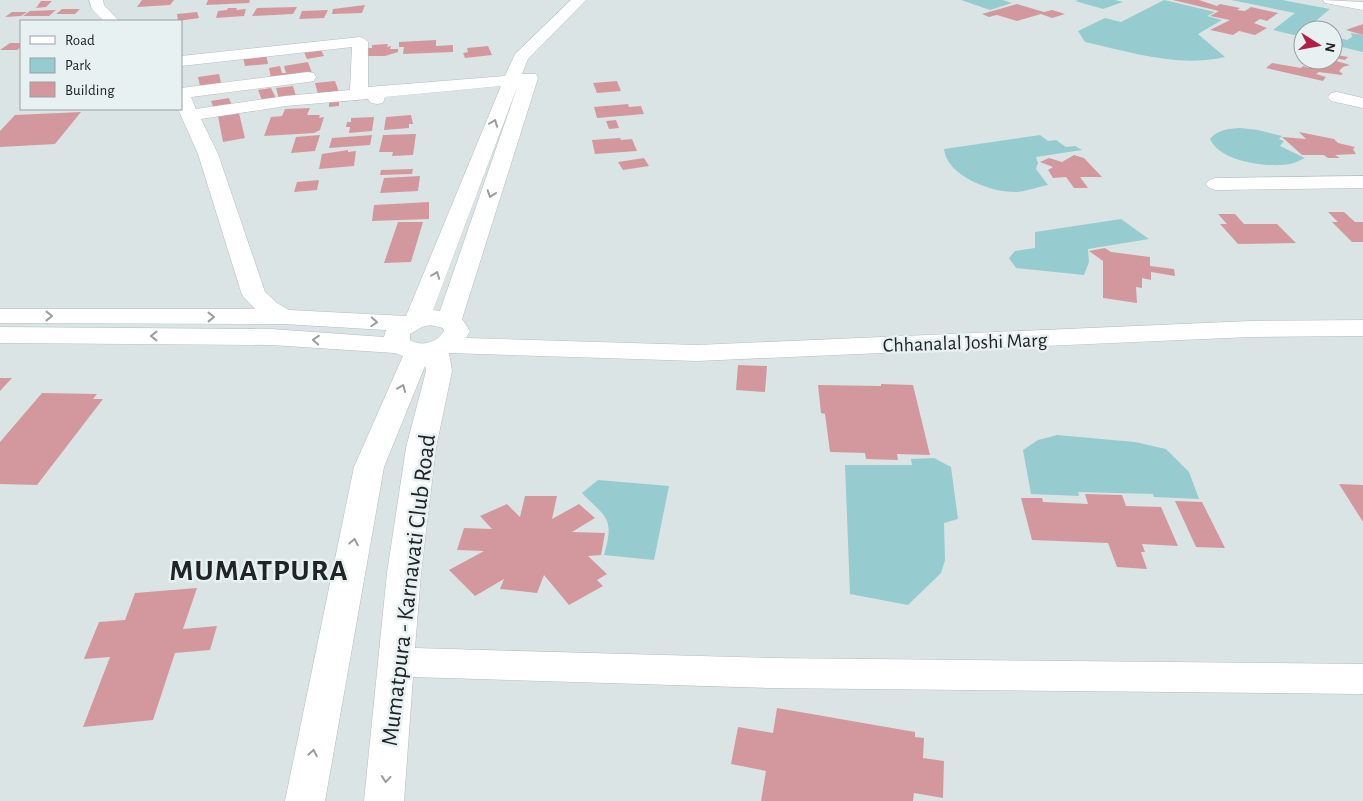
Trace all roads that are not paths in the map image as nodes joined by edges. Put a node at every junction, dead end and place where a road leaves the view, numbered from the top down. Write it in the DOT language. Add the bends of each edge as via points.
graph roads {
  1 [pos="96,0"];
  2 [pos="579,0"];
  3 [pos="593,0"];
  4 [pos="1330,0"];
  5 [pos="1363,6"];
  6 [pos="111,20"];
  7 [pos="182,61"];
  8 [pos="292,61"];
  9 [pos="182,75"];
  10 [pos="308,77"];
  11 [pos="530,79"];
  12 [pos="510,81"];
  13 [pos="182,94"];
  14 [pos="182,96"];
  15 [pos="1337,97"];
  16 [pos="377,100"];
  17 [pos="1363,103"];
  18 [pos="190,115"];
  19 [pos="1363,182"];
  20 [pos="1216,184"];
  21 [pos="0,316"];
  22 [pos="283,317"];
  23 [pos="1363,328"];
  24 [pos="0,335"];
  25 [pos="428,335"];
  26 [pos="396,662"];
  27 [pos="1363,679"];
  28 [pos="304,801"];
  29 [pos="384,801"];
  1 -- 6 [label="street" via="97,6"];
  2 -- 12 [label="street" via="521,56"];
  3 -- 11 [label="street" via="544,49"];
  4 -- 5 [label="street"];
  7 -- 16 [label="street" via="360,42 359,91 371,91"];
  8 -- 9 [label="street"];
  10 -- 13 [label="street"];
  11 -- 12 [label="street"];
  11 -- 25 [label="street, one-way"];
  12 -- 16 [label="street"];
  25 -- 12 [label="street, one-way"];
  14 -- 18 [label="street"];
  15 -- 17 [label="street"];
  16 -- 18 [label="street" via="286,101"];
  18 -- 22 [label="street" via="208,154 254,296"];
  19 -- 20 [label="street"];
  21 -- 22 [label="street, one-way"];
  22 -- 25 [label="street, one-way"];
  23 -- 25 [label="street, Chhanalal Joshi Marg" via="1250,329 697,353 555,349"];
  25 -- 24 [label="street, one-way"];
  25 -- 26 [label="street, Mumatpura - Karnavati Club Road" via="439,371 421,448"];
  28 -- 25 [label="street, Mumatpura - Karnavati Club Road, one-way" via="369,467"];
  26 -- 27 [label="street" via="769,673"];
  26 -- 29 [label="street, Mumatpura - Karnavati Club Road, one-way"];
}
